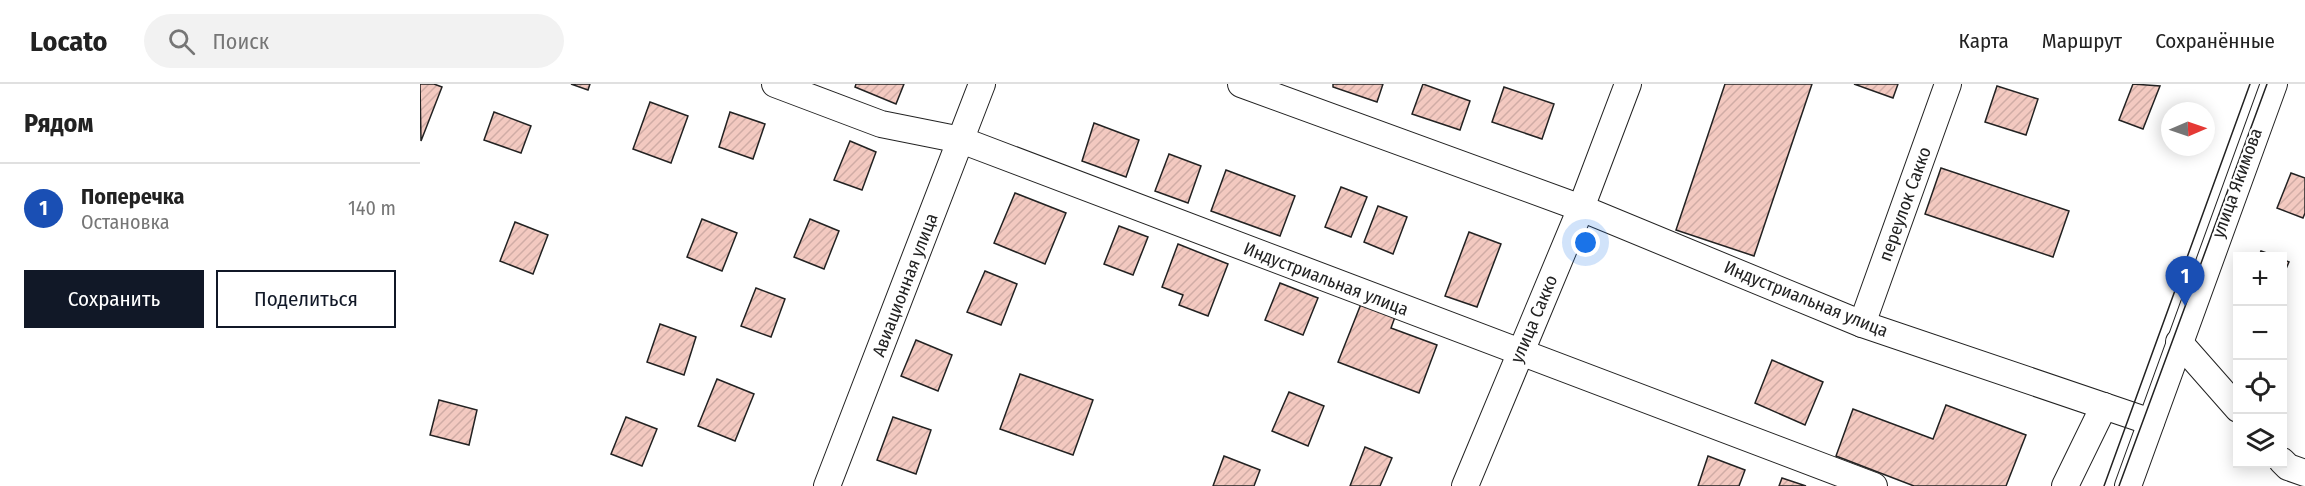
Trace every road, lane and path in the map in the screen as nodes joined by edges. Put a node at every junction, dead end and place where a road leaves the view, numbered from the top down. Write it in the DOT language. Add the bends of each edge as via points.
graph roads {
  1 [pos="775,84"];
  2 [pos="982,84"];
  3 [pos="1241,84"];
  4 [pos="1628,84"];
  5 [pos="1948,84"];
  6 [pos="2274,84"];
  7 [pos="962,140"];
  8 [pos="1581,208"];
  9 [pos="1862,324"];
  10 [pos="2180,342"];
  11 [pos="1520,353"];
  12 [pos="2233,403"];
  13 [pos="2104,406"];
  14 [pos="2151,422"];
  15 [pos="2287,466"];
  16 [pos="2305,473"];
  17 [pos="827,486"];
  18 [pos="1465,486"];
  19 [pos="1874,486"];
  20 [pos="2065,486"];
  21 [pos="2128,486"];
  1 -- 7 [label="street, Индустриальная улица" via="881,124"];
  2 -- 7 [label="street, Авиационная улица"];
  3 -- 8 [label="street, Индустриальная улица"];
  4 -- 8 [label="street, улица Сакко"];
  5 -- 9 [label="street, переулок Сакко"];
  6 -- 10 [label="street, улица Якимова"];
  7 -- 11 [label="street, Индустриальная улица"];
  7 -- 17 [label="street, Авиационная улица"];
  8 -- 9 [label="street, Индустриальная улица"];
  8 -- 11 [label="street, улица Сакко"];
  9 -- 13 [label="street, Индустриальная улица"];
  10 -- 12 [label="street"];
  10 -- 14 [label="street, улица Якимова"];
  11 -- 18 [label="street, улица Сакко"];
  11 -- 19 [label="street, Индустриальная улица"];
  13 -- 14 [label="street, Индустриальная улица"];
  13 -- 20 [label="street"];
  14 -- 21 [label="street, улица Якимова"];
  15 -- 16 [label="street"];
}
